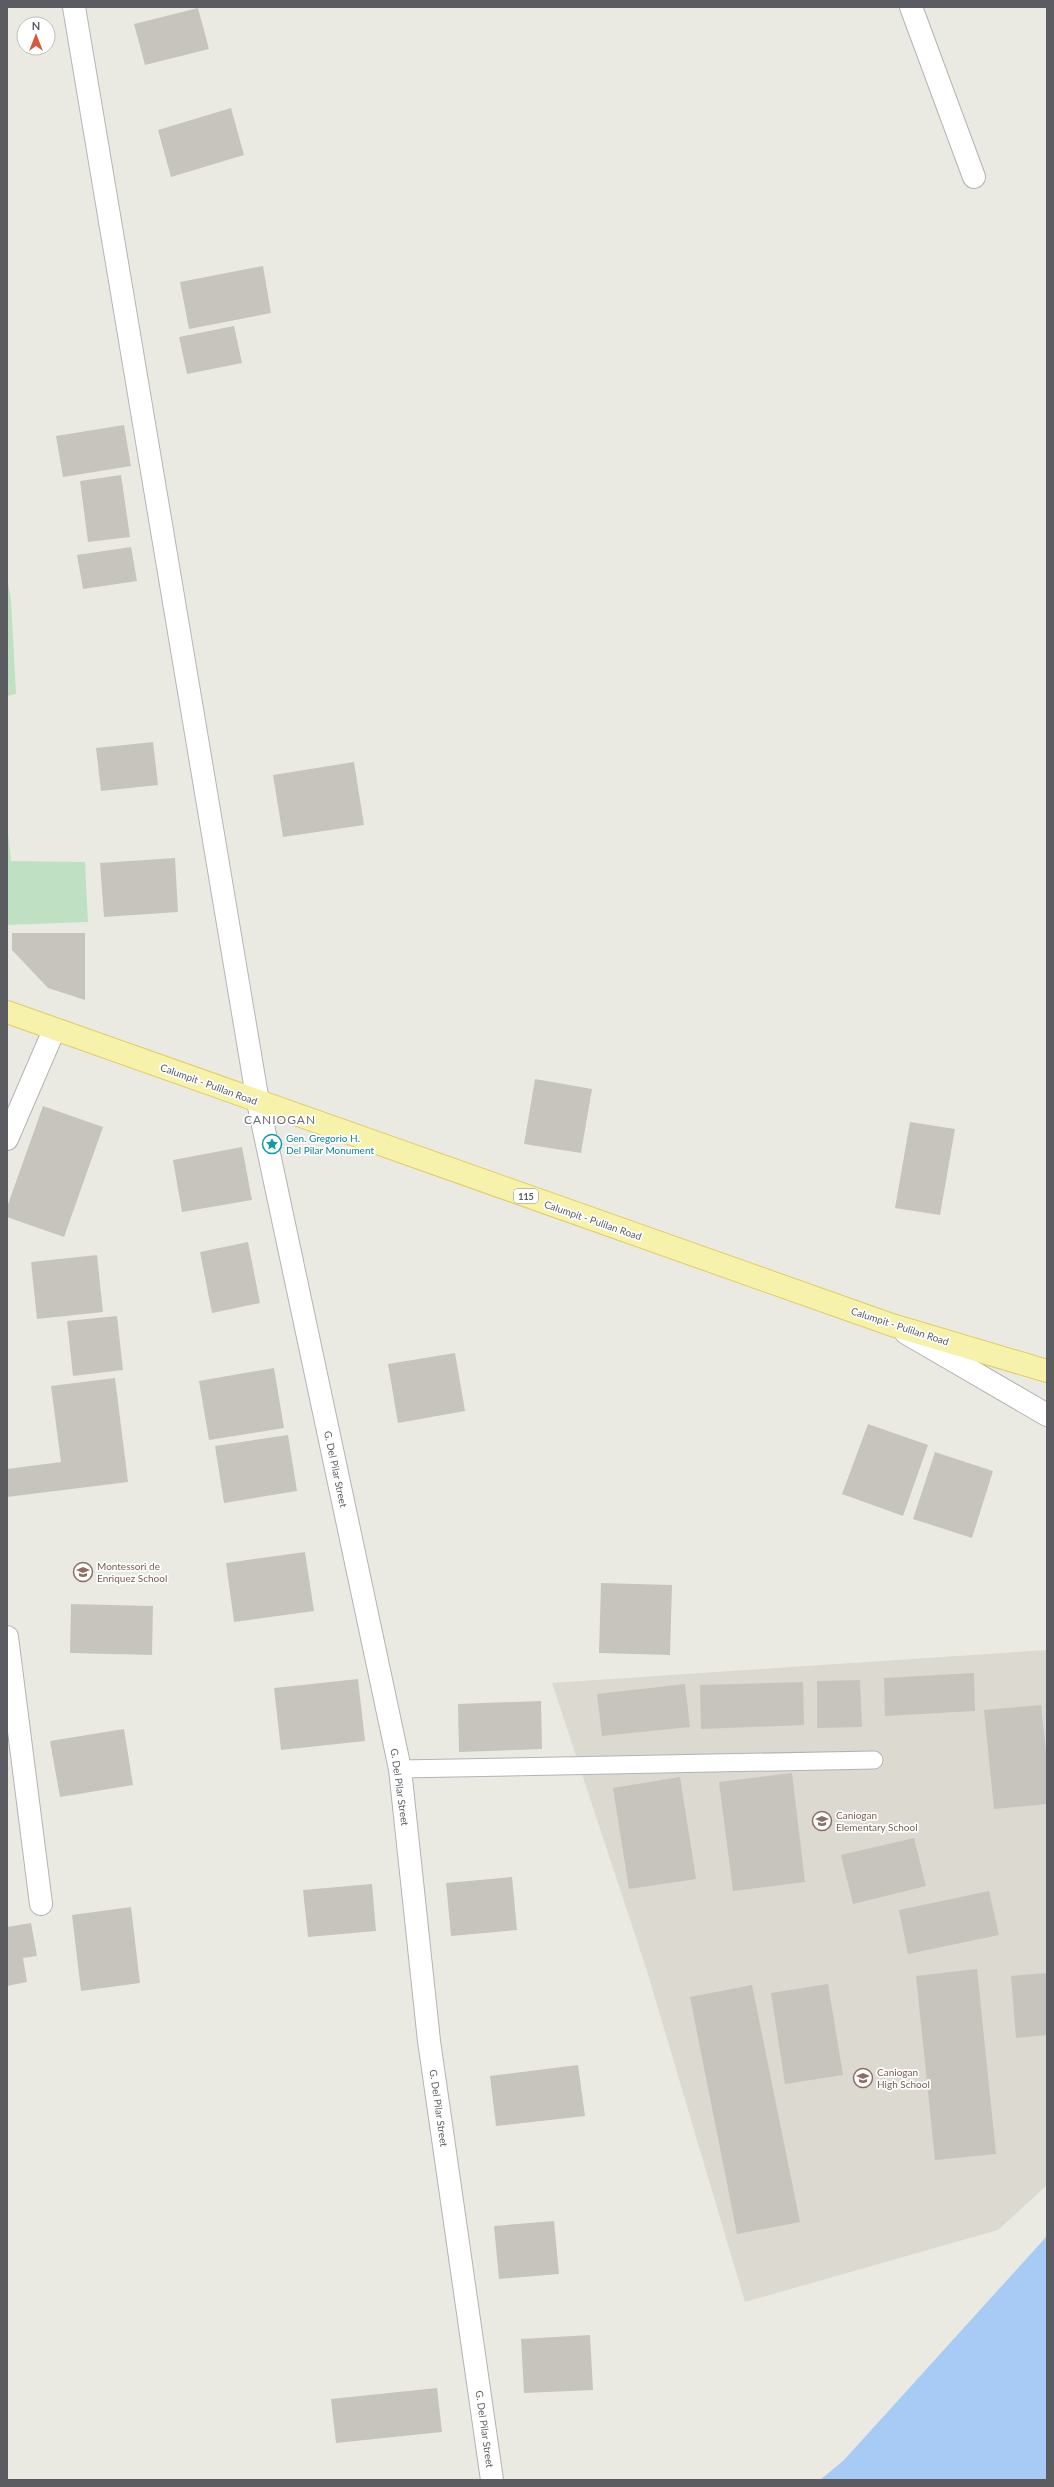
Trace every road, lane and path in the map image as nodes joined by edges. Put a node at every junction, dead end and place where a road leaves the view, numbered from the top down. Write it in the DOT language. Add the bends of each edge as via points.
graph roads {
  1 [pos="74,7"];
  2 [pos="912,7"];
  3 [pos="974,177"];
  4 [pos="7,1012"];
  5 [pos="54,1030"];
  6 [pos="258,1102"];
  7 [pos="7,1139"];
  8 [pos="892,1325"];
  9 [pos="1047,1371"];
  10 [pos="1047,1415"];
  11 [pos="7,1637"];
  12 [pos="874,1760"];
  13 [pos="400,1769"];
  14 [pos="41,1904"];
  15 [pos="492,2480"];
  1 -- 6 [label="street, G. Del Pilar Street"];
  2 -- 3 [label="street"];
  4 -- 5 [label="main road, Calumpit - Pulilan Road / 115"];
  5 -- 6 [label="main road, Calumpit - Pulilan Road / 115"];
  5 -- 7 [label="street"];
  6 -- 8 [label="main road, Calumpit - Pulilan Road / 115"];
  6 -- 13 [label="street, G. Del Pilar Street"];
  8 -- 9 [label="main road, Calumpit - Pulilan Road / 115"];
  8 -- 10 [label="street"];
  11 -- 14 [label="street"];
  12 -- 13 [label="lane"];
  13 -- 15 [label="street, G. Del Pilar Street" via="429,2041"];
}
